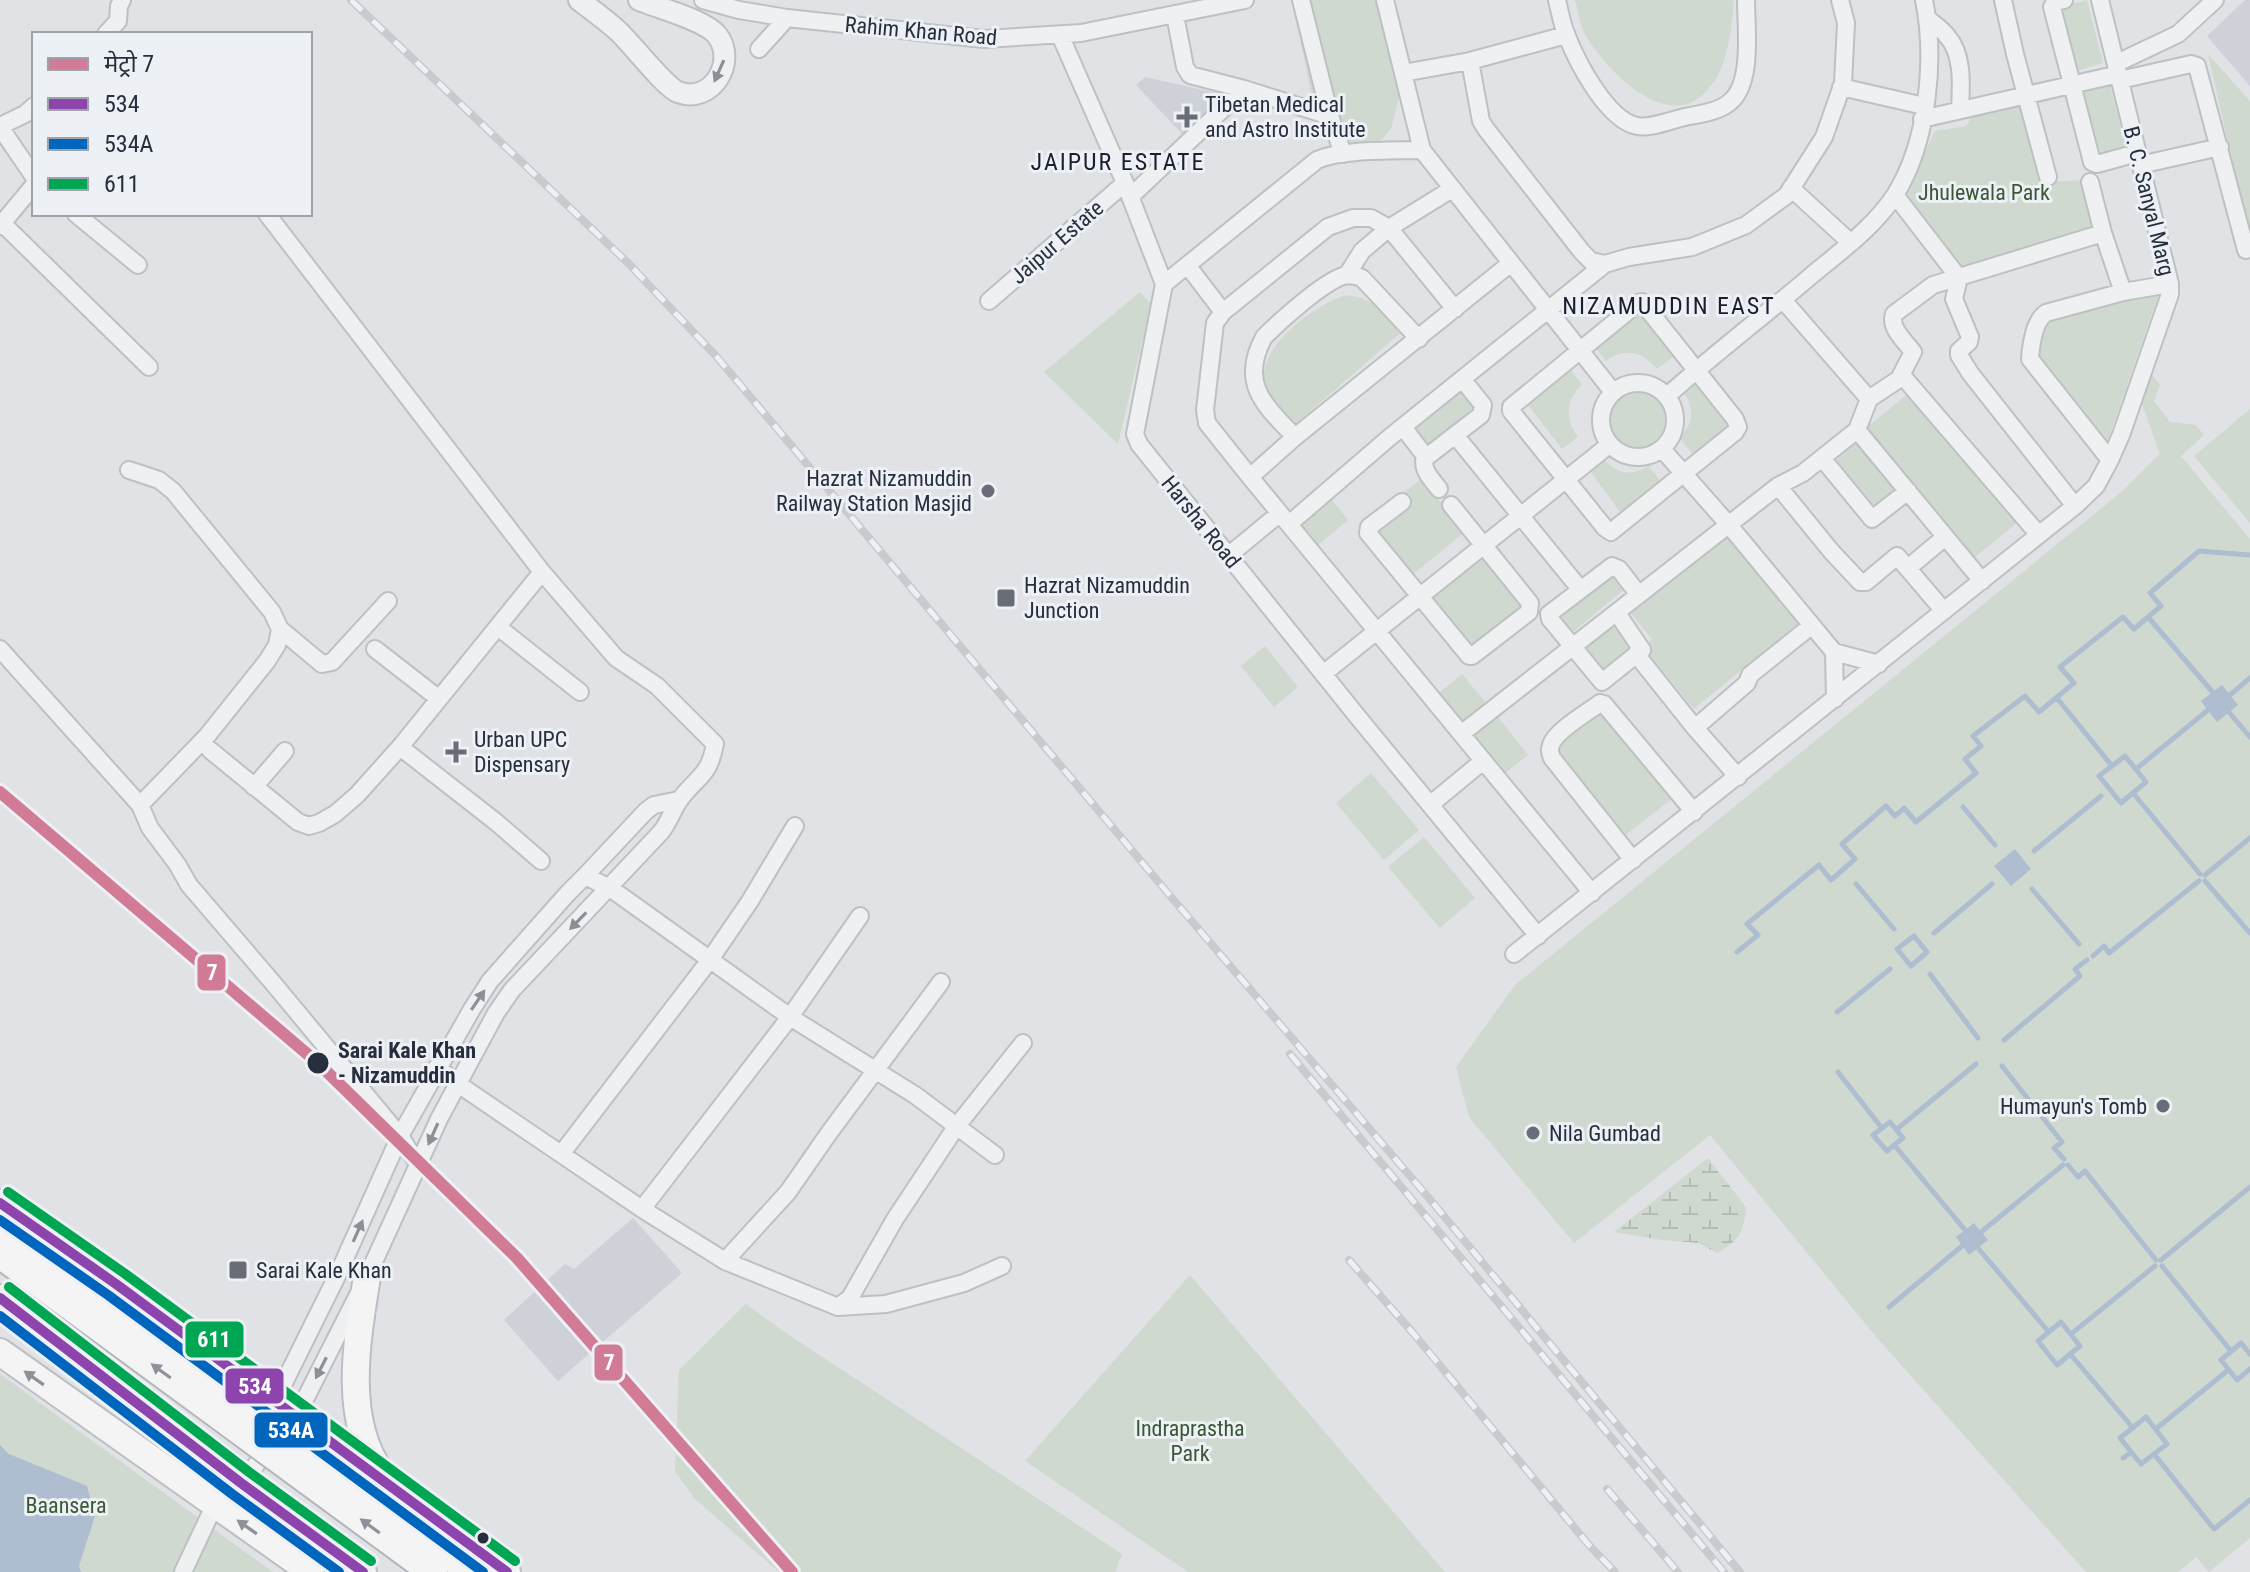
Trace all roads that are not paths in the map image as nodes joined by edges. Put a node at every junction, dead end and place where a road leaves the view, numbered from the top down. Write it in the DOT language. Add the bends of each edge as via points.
graph roads {
  1 [pos="579,0"];
  2 [pos="639,0"];
  3 [pos="703,0"];
  4 [pos="1245,0"];
  5 [pos="1301,0"];
  6 [pos="1385,0"];
  7 [pos="1557,0"];
  8 [pos="1746,0"];
  9 [pos="1840,0"];
  10 [pos="1924,0"];
  11 [pos="2002,0"];
  12 [pos="2064,0"];
  13 [pos="2100,0"];
  14 [pos="2211,1"];
  15 [pos="1175,15"];
  16 [pos="787,18"];
  17 [pos="1928,19"];
  18 [pos="1060,35"];
  19 [pos="1566,35"];
  20 [pos="759,49"];
  21 [pos="1470,61"];
  22 [pos="2119,72"];
  23 [pos="1403,73"];
  24 [pos="2073,85"];
  25 [pos="1841,87"];
  26 [pos="1244,89"];
  27 [pos="2025,95"];
  28 [pos="32,108"];
  29 [pos="1960,110"];
  30 [pos="1923,112"];
  31 [pos="1330,116"];
  32 [pos="0,127"];
  33 [pos="2220,147"];
  34 [pos="1422,150"];
  35 [pos="1343,154"];
  36 [pos="2138,159"];
  37 [pos="32,174"];
  38 [pos="2048,177"];
  39 [pos="2090,182"];
  40 [pos="32,188"];
  41 [pos="1791,188"];
  42 [pos="1452,189"];
  43 [pos="1128,190"];
  44 [pos="1895,195"];
  45 [pos="78,216"];
  46 [pos="269,216"];
  47 [pos="2,225"];
  48 [pos="1389,228"];
  49 [pos="2103,233"];
  50 [pos="1851,243"];
  51 [pos="2246,250"];
  52 [pos="1511,263"];
  53 [pos="1605,264"];
  54 [pos="138,265"];
  55 [pos="1187,265"];
  56 [pos="1347,275"];
  57 [pos="1959,278"];
  58 [pos="1164,284"];
  59 [pos="2170,284"];
  60 [pos="2123,292"];
  61 [pos="1783,300"];
  62 [pos="989,301"];
  63 [pos="1455,309"];
  64 [pos="1548,309"];
  65 [pos="1223,312"];
  66 [pos="1419,339"];
  67 [pos="1579,349"];
  68 [pos="149,367"];
  69 [pos="1696,370"];
  70 [pos="1462,379"];
  71 [pos="1899,379"];
  72 [pos="1613,392"];
  73 [pos="1667,396"];
  74 [pos="1869,399"];
  75 [pos="1403,427"];
  76 [pos="1857,430"];
  77 [pos="1295,437"];
  78 [pos="1452,437"];
  79 [pos="1609,445"];
  80 [pos="1662,449"];
  81 [pos="1425,456"];
  82 [pos="1822,458"];
  83 [pos="2110,460"];
  84 [pos="1469,465"];
  85 [pos="129,470"];
  86 [pos="1684,473"];
  87 [pos="1250,477"];
  88 [pos="1566,479"];
  89 [pos="1778,486"];
  90 [pos="1439,489"];
  91 [pos="1908,491"];
  92 [pos="1402,502"];
  93 [pos="1451,505"];
  94 [pos="2075,506"];
  95 [pos="1519,516"];
  96 [pos="1284,519"];
  97 [pos="1728,524"];
  98 [pos="2039,535"];
  99 [pos="1945,537"];
  100 [pos="1484,544"];
  101 [pos="1228,556"];
  102 [pos="1908,568"];
  103 [pos="542,572"];
  104 [pos="1982,581"];
  105 [pos="1580,589"];
  106 [pos="1639,595"];
  107 [pos="1420,596"];
  108 [pos="388,601"];
  109 [pos="1944,611"];
  110 [pos="1617,613"];
  111 [pos="1811,626"];
  112 [pos="498,627"];
  113 [pos="280,629"];
  114 [pos="1376,631"];
  115 [pos="1574,646"];
  116 [pos="0,649"];
  117 [pos="375,649"];
  118 [pos="1834,652"];
  119 [pos="1636,654"];
  120 [pos="1879,664"];
  121 [pos="1323,674"];
  122 [pos="1602,682"];
  123 [pos="580,692"];
  124 [pos="438,698"];
  125 [pos="1835,699"];
  126 [pos="1600,703"];
  127 [pos="1695,728"];
  128 [pos="1461,734"];
  129 [pos="400,747"];
  130 [pos="210,750"];
  131 [pos="285,751"];
  132 [pos="1483,761"];
  133 [pos="1738,777"];
  134 [pos="254,787"];
  135 [pos="679,800"];
  136 [pos="1431,804"];
  137 [pos="140,805"];
  138 [pos="1694,812"];
  139 [pos="795,826"];
  140 [pos="1633,860"];
  141 [pos="541,861"];
  142 [pos="585,876"];
  143 [pos="610,888"];
  144 [pos="1592,893"];
  145 [pos="860,916"];
  146 [pos="1538,936"];
  147 [pos="1514,954"];
  148 [pos="709,961"];
  149 [pos="941,982"];
  150 [pos="790,1017"];
  151 [pos="1023,1043"];
  152 [pos="437,1067"];
  153 [pos="876,1071"];
  154 [pos="458,1084"];
  155 [pos="956,1127"];
  156 [pos="400,1136"];
  157 [pos="562,1153"];
  158 [pos="995,1155"];
  159 [pos="419,1166"];
  160 [pos="0,1203"];
  161 [pos="642,1209"];
  162 [pos="0,1229"];
  163 [pos="0,1254"];
  164 [pos="725,1261"];
  165 [pos="1002,1266"];
  166 [pos="367,1277"];
  167 [pos="116,1284"];
  168 [pos="0,1298"];
  169 [pos="838,1307"];
  170 [pos="68,1351"];
  171 [pos="0,1352"];
  172 [pos="275,1401"];
  173 [pos="296,1417"];
  174 [pos="241,1483"];
  175 [pos="392,1487"];
  176 [pos="215,1504"];
  177 [pos="456,1534"];
  178 [pos="183,1572"];
  179 [pos="311,1572"];
  180 [pos="363,1572"];
  181 [pos="430,1572"];
  182 [pos="472,1572"];
  183 [pos="507,1572"];
  2 -- 1 [label="street, one-way" via="713,31 725,56 711,86 696,93 674,91 619,31"];
  3 -- 16 [label="street, Rahim Khan Road"];
  4 -- 15 [label="street, Rahim Khan Road"];
  5 -- 31 [label="street"];
  6 -- 23 [label="street"];
  7 -- 19 [label="street"];
  8 -- 19 [label="street" via="1747,58 1742,84 1731,101 1712,111 1640,127 1612,110"];
  9 -- 25 [label="street" via="1846,23"];
  10 -- 17 [label="street"];
  11 -- 27 [label="street"];
  12 -- 24 [label="street" via="2052,7"];
  13 -- 22 [label="street, B. C. Sanyal Marg"];
  14 -- 22 [label="street" via="2178,34"];
  15 -- 18 [label="street, Rahim Khan Road"];
  15 -- 26 [label="street" via="1190,75"];
  16 -- 18 [label="street, Rahim Khan Road" via="984,39"];
  16 -- 20 [label="street"];
  17 -- 29 [label="street" via="1952,43 1962,81"];
  17 -- 30 [label="street" via="1931,57"];
  18 -- 43 [label="street"];
  19 -- 21 [label="street"];
  21 -- 23 [label="street"];
  21 -- 53 [label="street" via="1486,129 1582,252"];
  22 -- 24 [label="street"];
  22 -- 33 [label="street" via="2194,64"];
  22 -- 36 [label="street, B. C. Sanyal Marg"];
  23 -- 34 [label="street"];
  24 -- 27 [label="street"];
  24 -- 36 [label="street" via="2093,163"];
  25 -- 30 [label="street"];
  25 -- 41 [label="street" via="1824,137"];
  26 -- 31 [label="street"];
  26 -- 43 [label="street, Jaipur Estate"];
  27 -- 29 [label="street"];
  27 -- 38 [label="street"];
  28 -- 32 [label="street"];
  29 -- 30 [label="street"];
  30 -- 44 [label="street" via="1907,172"];
  31 -- 35 [label="street"];
  32 -- 37 [label="street"];
  33 -- 36 [label="street"];
  33 -- 51 [label="street"];
  34 -- 35 [label="street"];
  34 -- 42 [label="street"];
  35 -- 55 [label="street" via="1304,168"];
  36 -- 59 [label="street, B. C. Sanyal Marg"];
  39 -- 49 [label="street"];
  40 -- 47 [label="street"];
  41 -- 50 [label="street"];
  41 -- 53 [label="street" via="1746,225 1692,247"];
  42 -- 48 [label="street"];
  42 -- 52 [label="street"];
  43 -- 58 [label="street"];
  43 -- 62 [label="street, Jaipur Estate"];
  44 -- 50 [label="street"];
  44 -- 57 [label="street"];
  45 -- 54 [label="street"];
  46 -- 103 [label="street"];
  47 -- 68 [label="street"];
  48 -- 56 [label="street" via="1362,251"];
  48 -- 63 [label="street"];
  48 -- 65 [label="street" via="1371,218 1328,227"];
  49 -- 57 [label="street"];
  49 -- 60 [label="street"];
  50 -- 61 [label="street"];
  52 -- 63 [label="street"];
  52 -- 64 [label="street"];
  53 -- 64 [label="street"];
  55 -- 58 [label="street"];
  55 -- 65 [label="street"];
  56 -- 66 [label="street" via="1362,278"];
  56 -- 77 [label="street" via="1302,304 1259,347 1254,382"];
  57 -- 71 [label="street" via="1933,285 1894,314 1893,326 1913,352"];
  57 -- 94 [label="street" via="1954,299 1970,337 1959,355"];
  58 -- 101 [label="street, Harsha Road" via="1135,434"];
  59 -- 60 [label="street"];
  59 -- 83 [label="street, B. C. Sanyal Marg"];
  60 -- 83 [label="street" via="2041,316 2030,356"];
  61 -- 69 [label="street"];
  61 -- 74 [label="street"];
  63 -- 66 [label="street"];
  64 -- 67 [label="street"];
  64 -- 70 [label="street"];
  65 -- 87 [label="street" via="1215,323 1207,423"];
  66 -- 77 [label="street"];
  67 -- 69 [label="street" via="1642,302"];
  67 -- 72 [label="street"];
  67 -- 88 [label="street" via="1511,407"];
  69 -- 73 [label="street"];
  69 -- 86 [label="street" via="1738,427"];
  70 -- 75 [label="street"];
  70 -- 78 [label="street" via="1483,410"];
  71 -- 74 [label="street"];
  71 -- 98 [label="street" via="1911,384"];
  72 -- 73 [label="street" via="1635,383 1658,388"];
  72 -- 79 [label="street" via="1600,423"];
  73 -- 80 [label="street" via="1674,429"];
  74 -- 76 [label="street"];
  75 -- 81 [label="street"];
  75 -- 96 [label="street"];
  76 -- 82 [label="street"];
  76 -- 91 [label="street"];
  77 -- 87 [label="street"];
  78 -- 81 [label="street"];
  78 -- 84 [label="street"];
  78 -- 95 [label="street"];
  79 -- 80 [label="street" via="1641,458"];
  79 -- 88 [label="street"];
  80 -- 86 [label="street"];
  81 -- 90 [label="street" via="1425,471"];
  82 -- 89 [label="street"];
  82 -- 91 [label="street" via="1872,519"];
  83 -- 94 [label="street, B. C. Sanyal Marg" via="2096,486"];
  85 -- 113 [label="street" via="173,491 272,612"];
  86 -- 88 [label="street" via="1611,532"];
  86 -- 97 [label="street"];
  87 -- 96 [label="street"];
  88 -- 95 [label="street"];
  89 -- 97 [label="street"];
  89 -- 102 [label="street" via="1862,583 1897,556"];
  91 -- 99 [label="street"];
  92 -- 107 [label="street" via="1367,530"];
  93 -- 100 [label="street"];
  94 -- 98 [label="street, B. C. Sanyal Marg"];
  95 -- 100 [label="street"];
  95 -- 105 [label="street"];
  96 -- 101 [label="street"];
  96 -- 114 [label="street"];
  97 -- 106 [label="street"];
  97 -- 111 [label="street"];
  98 -- 104 [label="street, B. C. Sanyal Marg"];
  99 -- 102 [label="street"];
  99 -- 104 [label="street"];
  100 -- 107 [label="street"];
  100 -- 107 [label="street" via="1530,603 1529,612 1469,656"];
  101 -- 121 [label="street, Harsha Road"];
  102 -- 109 [label="street"];
  103 -- 112 [label="street"];
  103 -- 135 [label="street" via="616,658 657,686 715,744 710,767"];
  104 -- 109 [label="street, B. C. Sanyal Marg"];
  105 -- 106 [label="street" via="1614,566"];
  105 -- 115 [label="street" via="1548,616"];
  106 -- 110 [label="street"];
  107 -- 114 [label="street"];
  108 -- 113 [label="street" via="327,664"];
  109 -- 120 [label="street, B. C. Sanyal Marg"];
  110 -- 115 [label="street"];
  110 -- 119 [label="street" via="1642,650"];
  111 -- 118 [label="street"];
  111 -- 127 [label="street"];
  112 -- 123 [label="street"];
  112 -- 124 [label="street"];
  113 -- 137 [label="street" via="267,661 207,736"];
  114 -- 121 [label="street"];
  114 -- 128 [label="street"];
  115 -- 122 [label="street"];
  115 -- 128 [label="street"];
  116 -- 137 [label="street"];
  117 -- 124 [label="street"];
  118 -- 120 [label="street"];
  118 -- 125 [label="street"];
  119 -- 122 [label="street"];
  119 -- 127 [label="street"];
  120 -- 125 [label="street, B. C. Sanyal Marg"];
  121 -- 136 [label="street, Harsha Road"];
  122 -- 126 [label="street" via="1606,690"];
  124 -- 129 [label="street"];
  125 -- 133 [label="street, B. C. Sanyal Marg"];
  126 -- 138 [label="street"];
  126 -- 140 [label="street" via="1553,740 1550,752"];
  127 -- 133 [label="street"];
  128 -- 132 [label="street"];
  129 -- 134 [label="street" via="357,795 335,814 309,826"];
  129 -- 141 [label="street"];
  130 -- 134 [label="street"];
  131 -- 134 [label="street"];
  132 -- 136 [label="street"];
  132 -- 144 [label="street"];
  133 -- 138 [label="street, B. C. Sanyal Marg"];
  135 -- 142 [label="street" via="646,811"];
  135 -- 143 [label="street" via="669,822"];
  136 -- 146 [label="street, Harsha Road"];
  137 -- 156 [label="street" via="189,885"];
  138 -- 140 [label="street, B. C. Sanyal Marg"];
  139 -- 148 [label="street"];
  140 -- 144 [label="street, B. C. Sanyal Marg"];
  142 -- 143 [label="street"];
  152 -- 142 [label="street, one-way" via="490,981"];
  143 -- 148 [label="street"];
  143 -- 154 [label="street, one-way" via="512,990"];
  144 -- 146 [label="street, B. C. Sanyal Marg"];
  145 -- 150 [label="street"];
  146 -- 147 [label="street, B. C. Sanyal Marg"];
  148 -- 150 [label="street"];
  148 -- 157 [label="street"];
  149 -- 153 [label="street"];
  150 -- 153 [label="street"];
  150 -- 161 [label="street"];
  151 -- 155 [label="street"];
  152 -- 154 [label="street"];
  152 -- 156 [label="street"];
  153 -- 155 [label="street"];
  153 -- 164 [label="street" via="788,1192"];
  154 -- 157 [label="street"];
  154 -- 159 [label="street, one-way"];
  155 -- 158 [label="street"];
  155 -- 169 [label="street" via="850,1298"];
  156 -- 159 [label="street"];
  172 -- 156 [label="street, one-way"];
  157 -- 161 [label="street"];
  159 -- 166 [label="street"];
  160 -- 167 [label="main road"];
  161 -- 164 [label="street"];
  162 -- 182 [label="highway, bridge"];
  181 -- 163 [label="highway, one-way, bridge"];
  164 -- 169 [label="street"];
  165 -- 169 [label="street" via="964,1283 886,1304"];
  166 -- 173 [label="street, one-way"];
  166 -- 175 [label="main road" via="357,1338 357,1401 363,1439"];
  167 -- 170 [label="main road"];
  167 -- 172 [label="main road"];
  168 -- 170 [label="main road"];
  170 -- 174 [label="main road"];
  176 -- 171 [label="main road, one-way"];
  172 -- 173 [label="main road"];
  172 -- 174 [label="street"];
  173 -- 174 [label="street"];
  173 -- 175 [label="main road"];
  174 -- 180 [label="main road"];
  175 -- 177 [label="main road"];
  176 -- 178 [label="street"];
  179 -- 176 [label="main road, one-way"];
  177 -- 181 [label="main road"];
  177 -- 183 [label="main road"];
}
